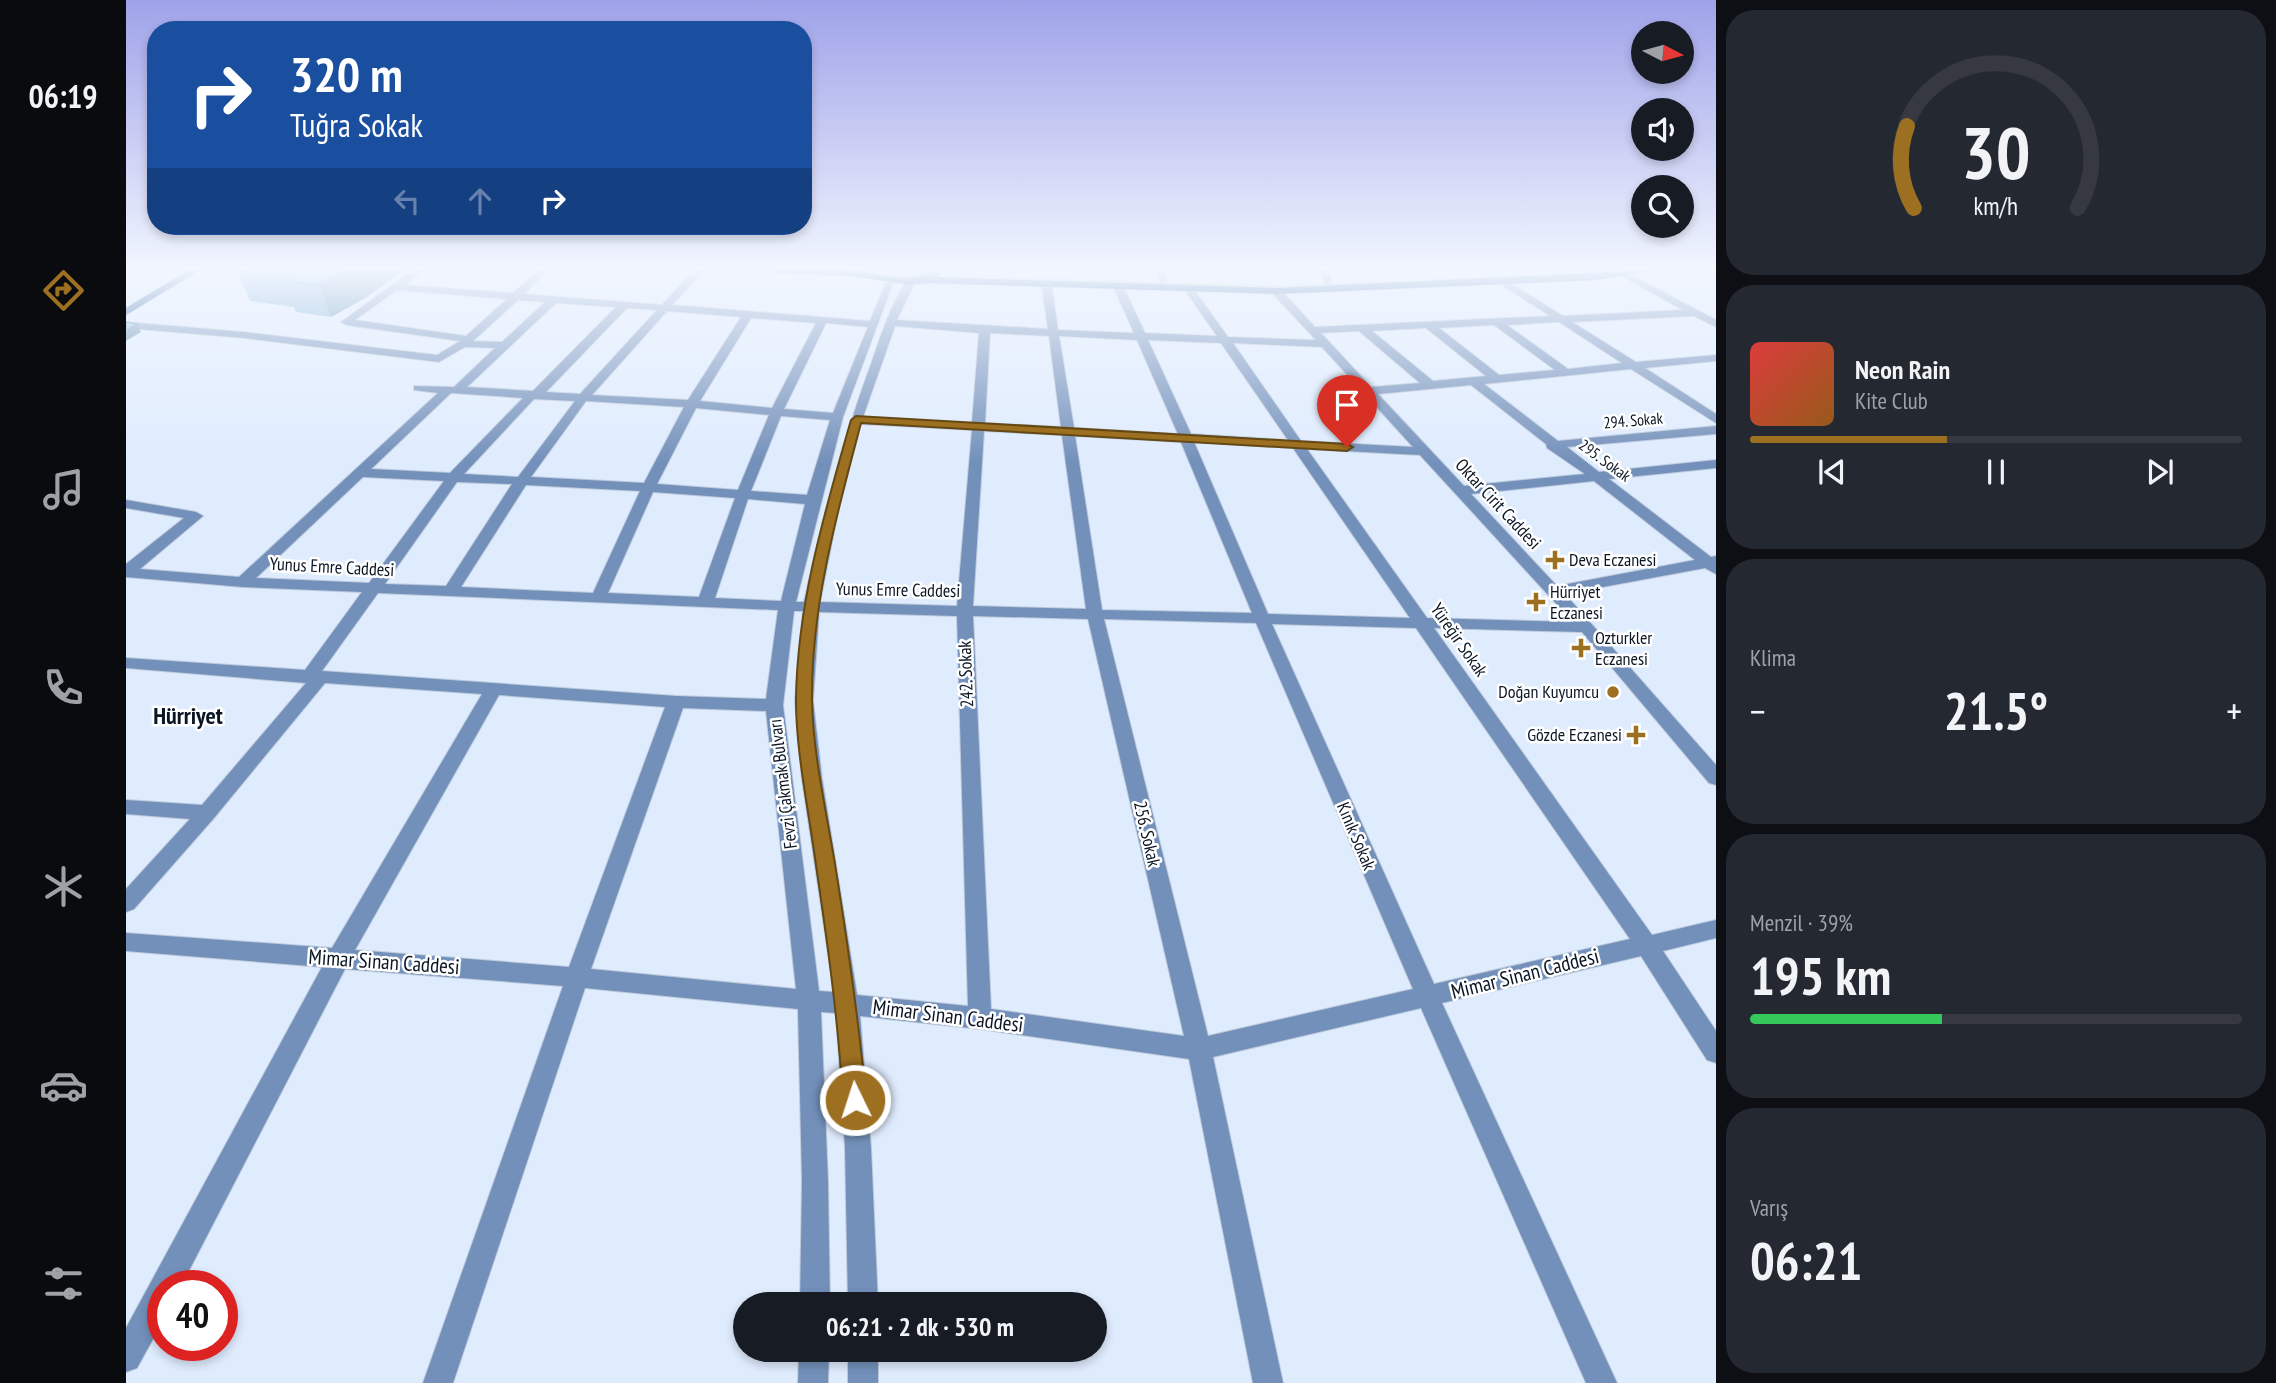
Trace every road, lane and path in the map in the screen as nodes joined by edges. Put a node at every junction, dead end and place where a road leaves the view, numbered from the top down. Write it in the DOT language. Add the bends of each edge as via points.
graph roads {
  1 [pos="239,335"];
  2 [pos="425,335"];
  3 [pos="472,335"];
  4 [pos="516,335"];
  5 [pos="594,335"];
  6 [pos="641,335"];
  7 [pos="735,335"];
  8 [pos="815,335"];
  9 [pos="879,335"];
  10 [pos="985,335"];
  11 [pos="1056,335"];
  12 [pos="1100,335"];
  13 [pos="1222,335"];
  14 [pos="1317,335"];
  15 [pos="1370,335"];
  16 [pos="1441,335"];
  17 [pos="1514,335"];
  18 [pos="1584,335"];
  19 [pos="1142,336"];
  20 [pos="1226,340"];
  21 [pos="465,341"];
  22 [pos="1325,344"];
  23 [pos="505,345"];
  24 [pos="1716,358"];
  25 [pos="1634,366"];
  26 [pos="1565,372"];
  27 [pos="1497,379"];
  28 [pos="1473,381"];
  29 [pos="1430,385"];
  30 [pos="418,388"];
  31 [pos="453,390"];
  32 [pos="1368,391"];
  33 [pos="533,396"];
  34 [pos="582,398"];
  35 [pos="691,404"];
  36 [pos="776,412"];
  37 [pos="847,419"];
  38 [pos="1716,419"];
  39 [pos="976,427"];
  40 [pos="1716,430"];
  41 [pos="1070,432"];
  42 [pos="1187,438"];
  43 [pos="1297,444"];
  44 [pos="1552,445"];
  45 [pos="1423,452"];
  46 [pos="1716,464"];
  47 [pos="362,473"];
  48 [pos="1599,476"];
  49 [pos="454,477"];
  50 [pos="522,480"];
  51 [pos="646,487"];
  52 [pos="1460,491"];
  53 [pos="743,494"];
  54 [pos="813,500"];
  55 [pos="126,504"];
  56 [pos="1713,564"];
  57 [pos="126,572"];
  58 [pos="243,582"];
  59 [pos="375,588"];
  60 [pos="451,591"];
  61 [pos="1554,592"];
  62 [pos="598,598"];
  63 [pos="705,603"];
  64 [pos="787,606"];
  65 [pos="811,607"];
  66 [pos="965,610"];
  67 [pos="1095,614"];
  68 [pos="1262,620"];
  69 [pos="1422,624"];
  70 [pos="1587,627"];
  71 [pos="126,663"];
  72 [pos="313,679"];
  73 [pos="493,690"];
  74 [pos="676,702"];
  75 [pos="774,705"];
  76 [pos="1716,778"];
  77 [pos="126,807"];
  78 [pos="207,813"];
  79 [pos="126,903"];
  80 [pos="1716,929"];
  81 [pos="126,942"];
  82 [pos="1646,944"];
  83 [pos="338,959"];
  84 [pos="577,977"];
  85 [pos="1426,998"];
  86 [pos="809,1001"];
  87 [pos="847,1004"];
  88 [pos="980,1018"];
  89 [pos="1199,1049"];
  90 [pos="1716,1052"];
  91 [pos="174,1270"];
  92 [pos="815,1292"];
  93 [pos="863,1292"];
  94 [pos="147,1320"];
  95 [pos="126,1357"];
  96 [pos="814,1362"];
  97 [pos="863,1362"];
  98 [pos="438,1383"];
  99 [pos="813,1383"];
  100 [pos="863,1383"];
  101 [pos="1268,1383"];
  102 [pos="1602,1383"];
  1 -- 21 [label="street" via="439,359"];
  2 -- 21 [label="street"];
  3 -- 21 [label="street"];
  4 -- 23 [label="street"];
  5 -- 33 [label="street"];
  6 -- 34 [label="street"];
  7 -- 35 [label="street"];
  8 -- 36 [label="street"];
  9 -- 37 [label="street, Fevzi Çakmak Bulvarı"];
  10 -- 39 [label="street, 242. Sokak"];
  11 -- 41 [label="street, 256. Sokak"];
  12 -- 19 [label="street"];
  13 -- 20 [label="street, Yüreğir Sokak"];
  14 -- 22 [label="street, Oktar Cirit Caddesi"];
  15 -- 29 [label="street"];
  16 -- 27 [label="street"];
  17 -- 26 [label="street"];
  18 -- 25 [label="street"];
  19 -- 20 [label="street"];
  19 -- 42 [label="street, Kınık Sokak"];
  20 -- 22 [label="street"];
  20 -- 43 [label="street, Yüreğir Sokak"];
  21 -- 23 [label="street"];
  22 -- 32 [label="street, Oktar Cirit Caddesi"];
  23 -- 31 [label="street"];
  24 -- 25 [label="street"];
  25 -- 26 [label="street"];
  25 -- 38 [label="street"];
  26 -- 27 [label="street"];
  27 -- 28 [label="street"];
  28 -- 29 [label="street"];
  28 -- 44 [label="street, 295. Sokak"];
  29 -- 32 [label="street"];
  30 -- 31 [label="street"];
  31 -- 33 [label="street"];
  31 -- 47 [label="street"];
  32 -- 45 [label="street, Oktar Cirit Caddesi"];
  33 -- 34 [label="street"];
  33 -- 49 [label="street"];
  34 -- 35 [label="street"];
  34 -- 50 [label="street"];
  35 -- 36 [label="street"];
  35 -- 51 [label="street"];
  36 -- 37 [label="street"];
  36 -- 53 [label="street"];
  37 -- 39 [label="street"];
  37 -- 54 [label="street, Fevzi Çakmak Bulvarı"];
  37 -- 65 [label="street, Fevzi Çakmak Bulvarı"];
  39 -- 41 [label="street"];
  39 -- 66 [label="street, 242. Sokak"];
  40 -- 44 [label="street, 294. Sokak"];
  41 -- 42 [label="street"];
  41 -- 67 [label="street, 256. Sokak"];
  42 -- 43 [label="street"];
  42 -- 68 [label="street, Kınık Sokak"];
  43 -- 45 [label="street"];
  43 -- 69 [label="street, Yüreğir Sokak"];
  44 -- 48 [label="street, 295. Sokak"];
  45 -- 52 [label="street, Oktar Cirit Caddesi"];
  46 -- 48 [label="street"];
  47 -- 49 [label="street"];
  47 -- 58 [label="street"];
  48 -- 52 [label="street"];
  48 -- 56 [label="street, 295. Sokak"];
  49 -- 50 [label="street"];
  49 -- 59 [label="street"];
  50 -- 51 [label="street"];
  50 -- 60 [label="street"];
  51 -- 53 [label="street"];
  51 -- 62 [label="street"];
  52 -- 61 [label="street, Oktar Cirit Caddesi"];
  53 -- 54 [label="street"];
  53 -- 63 [label="street"];
  54 -- 64 [label="street, Fevzi Çakmak Bulvarı"];
  55 -- 57 [label="street" via="197,516"];
  56 -- 61 [label="street"];
  57 -- 58 [label="street, Yunus Emre Caddesi"];
  58 -- 59 [label="street, Yunus Emre Caddesi"];
  59 -- 60 [label="street, Yunus Emre Caddesi"];
  59 -- 72 [label="street"];
  60 -- 62 [label="street, Yunus Emre Caddesi"];
  61 -- 70 [label="street, Oktar Cirit Caddesi"];
  62 -- 63 [label="street, Yunus Emre Caddesi"];
  63 -- 64 [label="street, Yunus Emre Caddesi"];
  64 -- 65 [label="street, Yunus Emre Caddesi"];
  64 -- 75 [label="street, Fevzi Çakmak Bulvarı"];
  65 -- 66 [label="street, Yunus Emre Caddesi"];
  65 -- 87 [label="street, Fevzi Çakmak Bulvarı" via="804,701"];
  66 -- 67 [label="street, Yunus Emre Caddesi"];
  66 -- 88 [label="street, 242. Sokak"];
  67 -- 68 [label="street, Yunus Emre Caddesi"];
  67 -- 89 [label="street, 256. Sokak"];
  68 -- 69 [label="street, Yunus Emre Caddesi"];
  68 -- 85 [label="street, Kınık Sokak"];
  69 -- 70 [label="street, Yunus Emre Caddesi"];
  69 -- 82 [label="street, Yüreğir Sokak"];
  70 -- 76 [label="street, Oktar Cirit Caddesi"];
  71 -- 72 [label="street"];
  72 -- 73 [label="street"];
  72 -- 78 [label="street"];
  73 -- 74 [label="street"];
  73 -- 83 [label="street"];
  74 -- 75 [label="street"];
  74 -- 84 [label="street"];
  75 -- 86 [label="street, Fevzi Çakmak Bulvarı"];
  77 -- 78 [label="street"];
  78 -- 79 [label="street"];
  80 -- 82 [label="street, Mimar Sinan Caddesi"];
  81 -- 83 [label="street, Mimar Sinan Caddesi"];
  82 -- 85 [label="street, Mimar Sinan Caddesi"];
  82 -- 90 [label="street, Yüreğir Sokak"];
  83 -- 84 [label="street, Mimar Sinan Caddesi"];
  83 -- 91 [label="street"];
  84 -- 86 [label="street, Mimar Sinan Caddesi"];
  84 -- 98 [label="street"];
  85 -- 89 [label="street, Mimar Sinan Caddesi"];
  85 -- 102 [label="street, Kınık Sokak"];
  86 -- 87 [label="street, Mimar Sinan Caddesi"];
  86 -- 92 [label="street, Fevzi Çakmak Bulvarı"];
  87 -- 88 [label="street, Mimar Sinan Caddesi"];
  87 -- 93 [label="street, Fevzi Çakmak Bulvarı"];
  88 -- 89 [label="street, Mimar Sinan Caddesi"];
  89 -- 101 [label="street, 256. Sokak"];
  94 -- 95 [label="street"];
  96 -- 99 [label="street"];
  97 -- 100 [label="street"];
}
